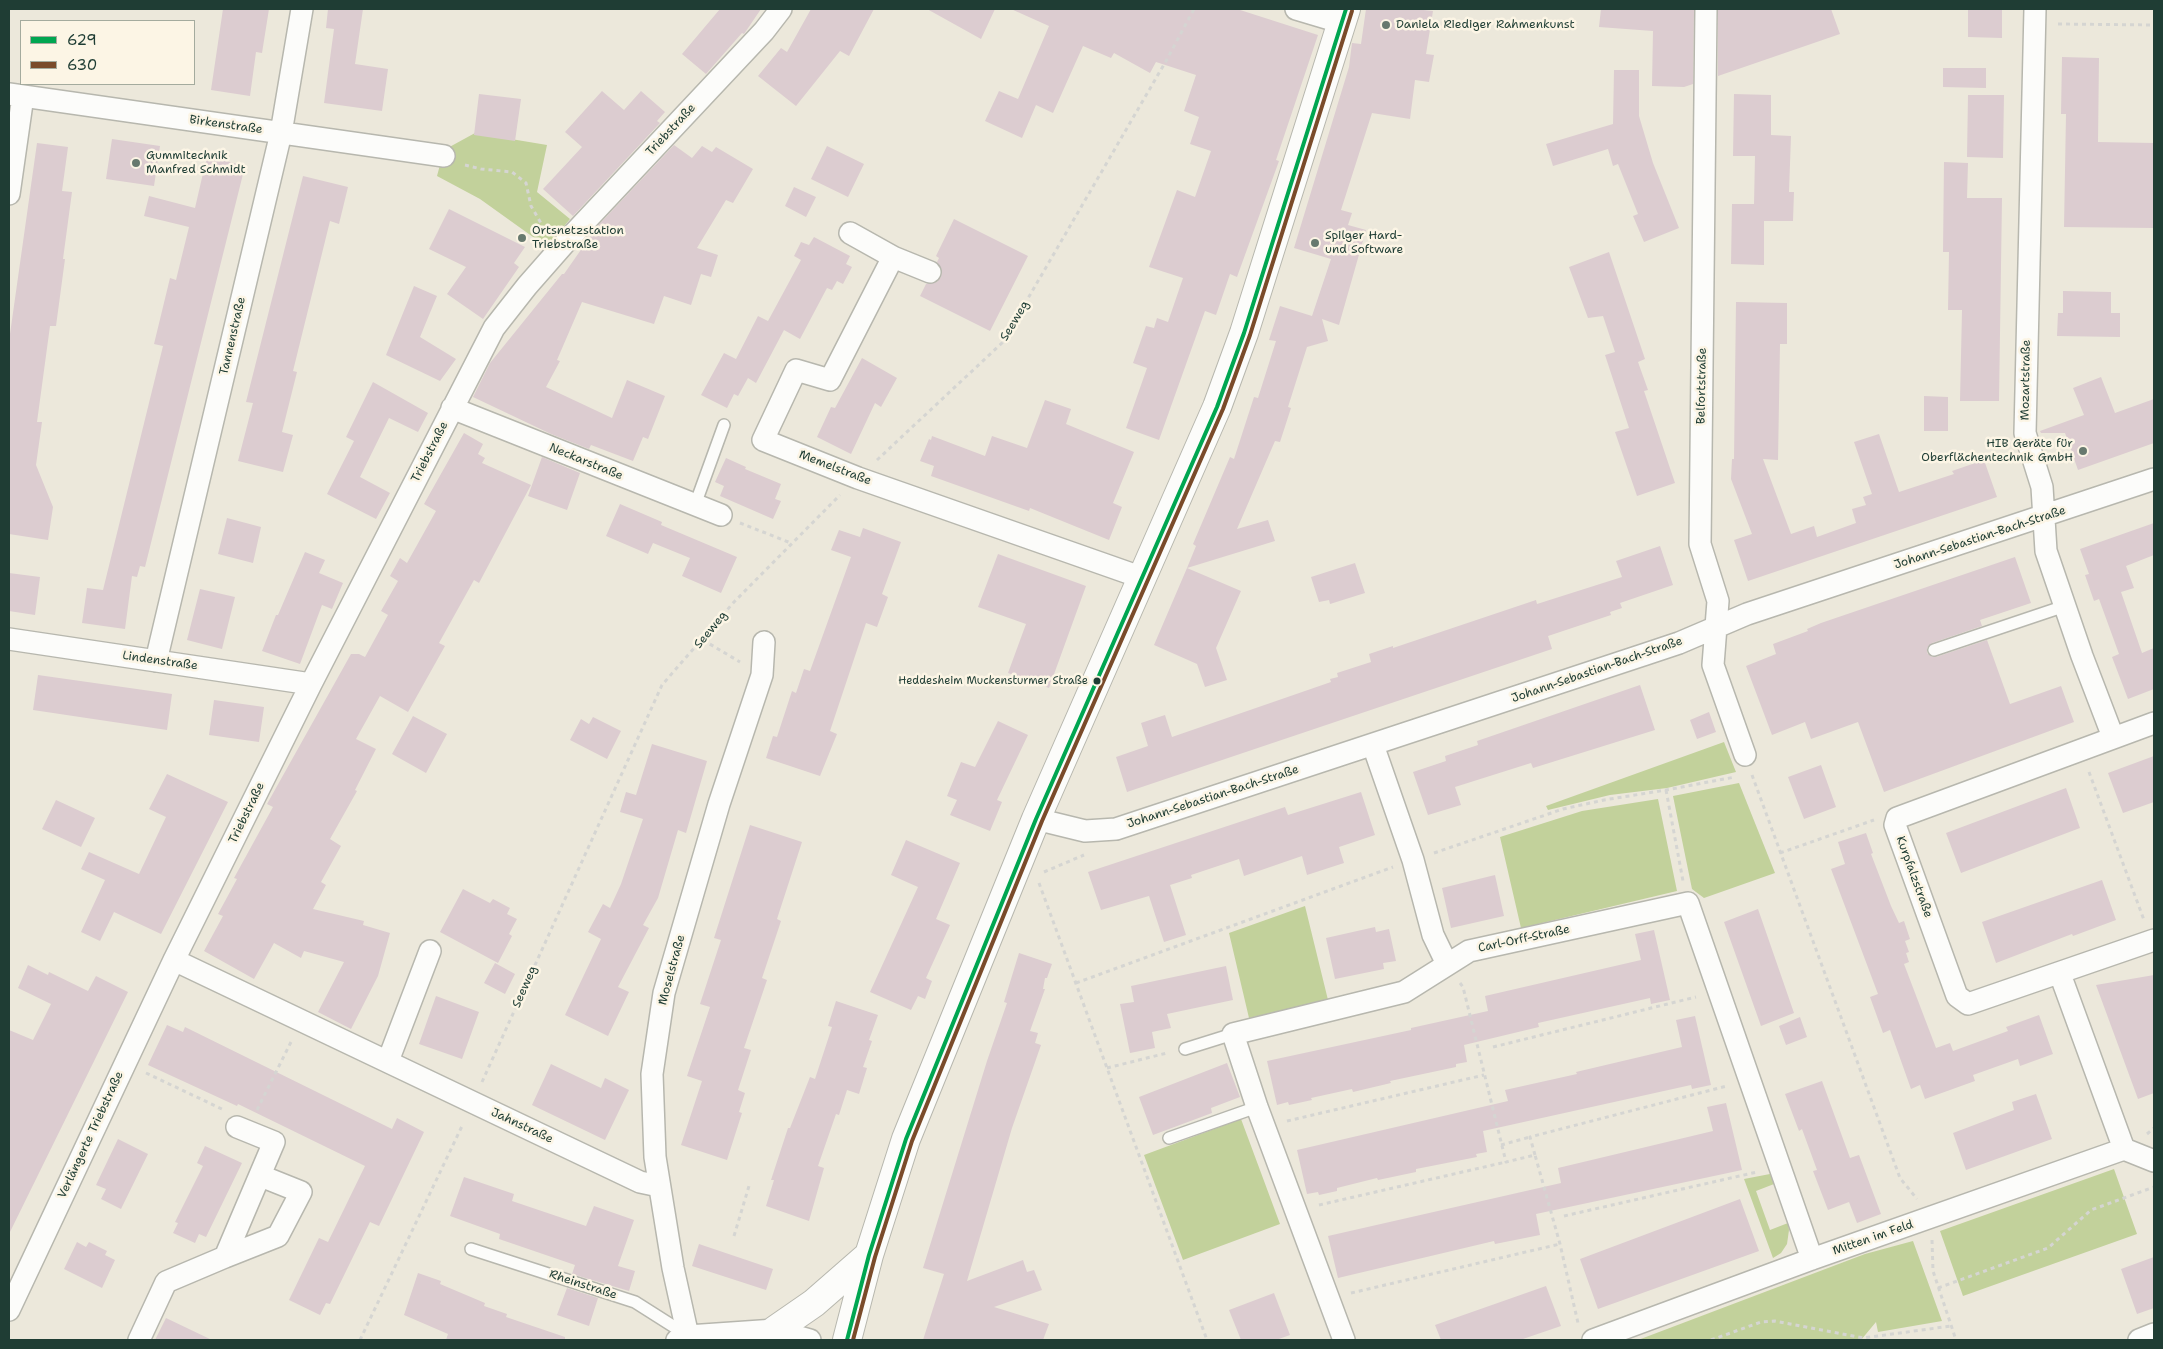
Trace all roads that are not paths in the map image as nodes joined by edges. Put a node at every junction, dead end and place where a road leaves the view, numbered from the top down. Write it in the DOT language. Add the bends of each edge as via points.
graph roads {
  1 [pos="302,9"];
  2 [pos="781,9"];
  3 [pos="1296,9"];
  4 [pos="1706,9"];
  5 [pos="1344,16"];
  6 [pos="2035,16"];
  7 [pos="16,95"];
  8 [pos="281,133"];
  9 [pos="444,156"];
  10 [pos="9,194"];
  11 [pos="850,233"];
  12 [pos="892,257"];
  13 [pos="930,272"];
  14 [pos="452,408"];
  15 [pos="724,425"];
  16 [pos="2154,480"];
  17 [pos="695,505"];
  18 [pos="721,515"];
  19 [pos="2044,517"];
  20 [pos="1143,578"];
  21 [pos="2065,606"];
  22 [pos="1716,627"];
  23 [pos="9,640"];
  24 [pos="764,642"];
  25 [pos="1934,650"];
  26 [pos="156,661"];
  27 [pos="311,684"];
  28 [pos="2154,723"];
  29 [pos="2113,738"];
  30 [pos="1373,745"];
  31 [pos="1745,755"];
  32 [pos="1036,819"];
  33 [pos="2153,940"];
  34 [pos="430,951"];
  35 [pos="174,960"];
  36 [pos="1447,964"];
  37 [pos="2060,974"];
  38 [pos="1233,1034"];
  39 [pos="1185,1049"];
  40 [pos="388,1061"];
  41 [pos="1260,1116"];
  42 [pos="242,1129"];
  43 [pos="1169,1138"];
  44 [pos="2124,1149"];
  45 [pos="2154,1161"];
  46 [pos="261,1176"];
  47 [pos="659,1186"];
  48 [pos="471,1249"];
  49 [pos="869,1255"];
  50 [pos="226,1257"];
  51 [pos="1812,1259"];
  52 [pos="9,1310"];
  53 [pos="775,1330"];
  54 [pos="1586,1333"];
  55 [pos="2154,1334"];
  56 [pos="1617,1336"];
  57 [pos="723,1337"];
  58 [pos="683,1338"];
  59 [pos="139,1340"];
  60 [pos="810,1340"];
  61 [pos="847,1340"];
  62 [pos="1344,1340"];
  63 [pos="2139,1340"];
  1 -- 8 [label="street, Tannenstraße"];
  2 -- 14 [label="street, Triebstraße" via="527,286 494,328"];
  3 -- 5 [label="street"];
  4 -- 22 [label="street, Belfortstraße" via="1700,544 1718,602"];
  5 -- 20 [label="main road" via="1244,332 1217,407"];
  6 -- 19 [label="street, Mozartstraße" via="2025,433 2042,487"];
  7 -- 8 [label="street, Birkenstraße"];
  7 -- 10 [label="street"];
  8 -- 9 [label="street, Birkenstraße"];
  8 -- 26 [label="street, Tannenstraße"];
  11 -- 12 [label="street"];
  12 -- 13 [label="street"];
  12 -- 20 [label="street, Memelstraße" via="830,380 796,370 763,440 858,478"];
  14 -- 17 [label="street, Neckarstraße"];
  14 -- 27 [label="street, Triebstraße"];
  15 -- 17 [label="lane"];
  16 -- 19 [label="street, Johann-Sebastian-Bach-Straße"];
  17 -- 18 [label="street, Neckarstraße"];
  19 -- 21 [label="street, Mozartstraße" via="2046,551"];
  19 -- 22 [label="street, Johann-Sebastian-Bach-Straße"];
  20 -- 32 [label="main road"];
  21 -- 25 [label="lane"];
  21 -- 29 [label="street, Mozartstraße"];
  22 -- 30 [label="street, Johann-Sebastian-Bach-Straße" via="1679,643"];
  22 -- 31 [label="street, Belfortstraße" via="1713,665"];
  23 -- 26 [label="street, Lindenstraße"];
  24 -- 47 [label="street, Moselstraße" via="762,675 664,993 652,1074"];
  26 -- 27 [label="street, Lindenstraße"];
  27 -- 35 [label="street, Triebstraße"];
  28 -- 29 [label="street"];
  29 -- 37 [label="street, Kurpfalzstraße" via="1897,818 1894,825 1957,996 1968,1004"];
  30 -- 32 [label="street, Johann-Sebastian-Bach-Straße" via="1116,829 1085,831"];
  30 -- 36 [label="street" via="1413,860 1433,935"];
  32 -- 49 [label="main road" via="906,1139"];
  33 -- 37 [label="street, Kurpfalzstraße"];
  34 -- 40 [label="street"];
  35 -- 40 [label="street, Jahnstraße"];
  35 -- 52 [label="street, Verlängerte Triebstraße"];
  36 -- 38 [label="street, Carl-Orff-Straße" via="1404,992"];
  36 -- 51 [label="street, Carl-Orff-Straße" via="1469,951 1688,903"];
  37 -- 44 [label="street"];
  38 -- 39 [label="lane"];
  38 -- 41 [label="street"];
  40 -- 47 [label="street, Jahnstraße" via="640,1182"];
  41 -- 43 [label="lane"];
  41 -- 62 [label="street"];
  42 -- 46 [label="street" via="274,1142"];
  44 -- 45 [label="street"];
  44 -- 51 [label="street, Mitten im Feld"];
  46 -- 50 [label="street"];
  46 -- 50 [label="street" via="300,1192 278,1236"];
  47 -- 58 [label="street, Moselstraße"];
  48 -- 58 [label="lane, Rheinstraße" via="635,1302"];
  49 -- 53 [label="main road" via="814,1303"];
  49 -- 61 [label="main road"];
  50 -- 59 [label="street" via="166,1282"];
  51 -- 56 [label="street, Mitten im Feld"];
  53 -- 57 [label="street"];
  53 -- 60 [label="street"];
  54 -- 56 [label="street, Mitten im Feld"];
  55 -- 63 [label="street"];
  57 -- 58 [label="street"];
}
